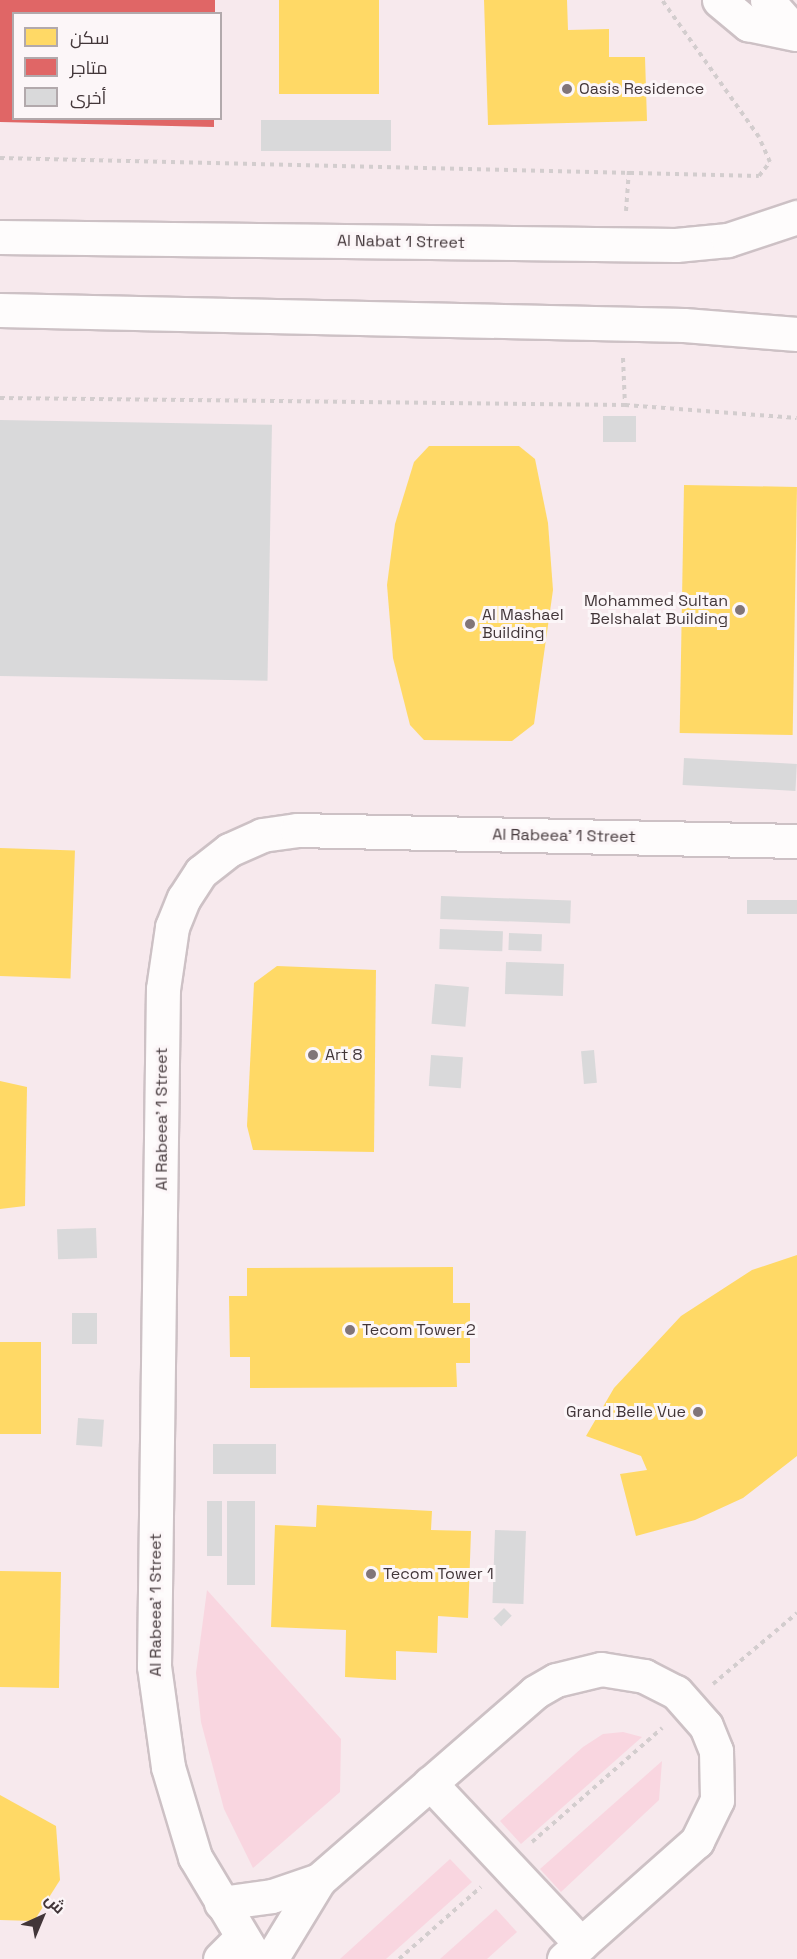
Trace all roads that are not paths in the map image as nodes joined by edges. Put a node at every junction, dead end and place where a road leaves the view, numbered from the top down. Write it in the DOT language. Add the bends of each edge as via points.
graph roads {
  1 [pos="719,0"];
  2 [pos="767,0"];
  3 [pos="797,34"];
  4 [pos="797,217"];
  5 [pos="0,237"];
  6 [pos="0,310"];
  7 [pos="797,334"];
  8 [pos="797,841"];
  9 [pos="430,1783"];
  10 [pos="319,1880"];
  11 [pos="221,1903"];
  12 [pos="572,1951"];
  13 [pos="239,1952"];
  14 [pos="271,1959"];
  1 -- 3 [label="street" via="748,24"];
  2 -- 3 [label="street"];
  4 -- 5 [label="street, Al Nabat 1 Street" via="728,240 676,245"];
  6 -- 7 [label="street" via="622,324"];
  8 -- 11 [label="street, Al Rabeea' 1 Street" via="297,830 262,835 229,850 201,872 184,898 172,927 163,989 154,1666 159,1717 180,1813 195,1857"];
  9 -- 10 [label="street"];
  9 -- 12 [label="street" via="507,1864"];
  9 -- 12 [label="street" via="535,1692 580,1672 601,1669 644,1676 689,1704 716,1751 717,1800 709,1822 697,1840"];
  10 -- 11 [label="street" via="272,1896"];
  10 -- 14 [label="street"];
  11 -- 13 [label="street, Al Rabeea' 1 Street"];
}
